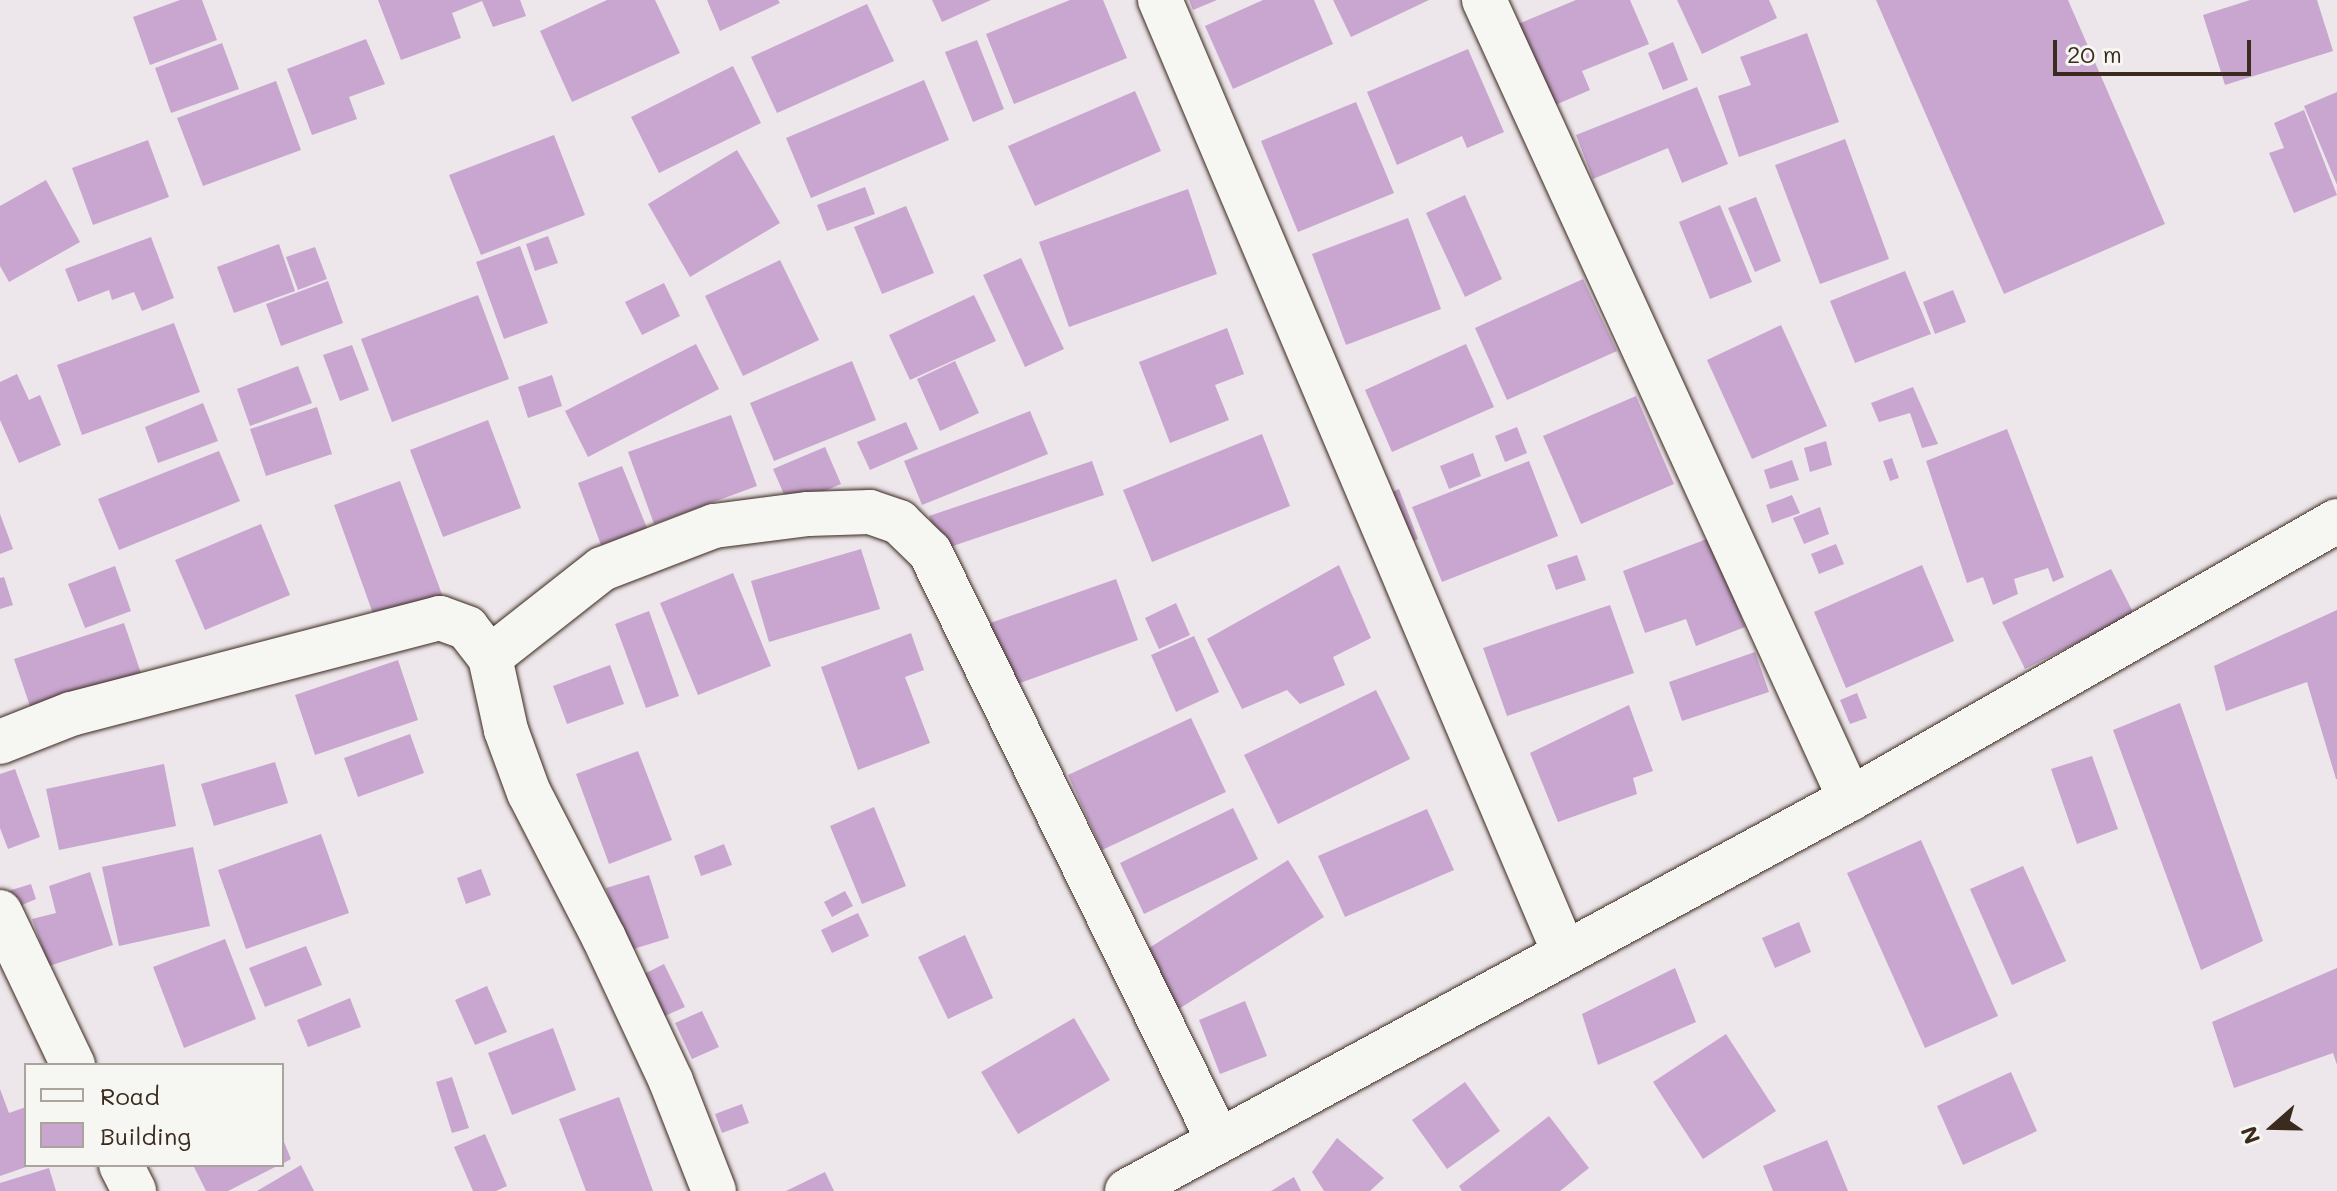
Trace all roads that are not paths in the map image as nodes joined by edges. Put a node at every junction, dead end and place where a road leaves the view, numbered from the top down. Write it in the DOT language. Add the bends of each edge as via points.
graph roads {
  1 [pos="1160,0"];
  2 [pos="1484,0"];
  3 [pos="2337,521"];
  4 [pos="490,657"];
  5 [pos="0,742"];
  6 [pos="1850,799"];
  7 [pos="0,912"];
  8 [pos="1564,952"];
  9 [pos="72,1063"];
  10 [pos="1218,1140"];
  11 [pos="122,1167"];
  12 [pos="134,1191"];
  13 [pos="714,1191"];
  14 [pos="1127,1191"];
  1 -- 8 [label="street"];
  2 -- 6 [label="street"];
  3 -- 6 [label="street"];
  4 -- 5 [label="street" via="467,628 440,618 71,714"];
  4 -- 10 [label="street" via="602,569 714,526 870,512 899,522 930,552"];
  4 -- 13 [label="street" via="506,730 529,793 671,1081"];
  6 -- 8 [label="street"];
  7 -- 9 [label="street"];
  8 -- 10 [label="street"];
  10 -- 14 [label="street"];
  11 -- 12 [label="street"];
}
